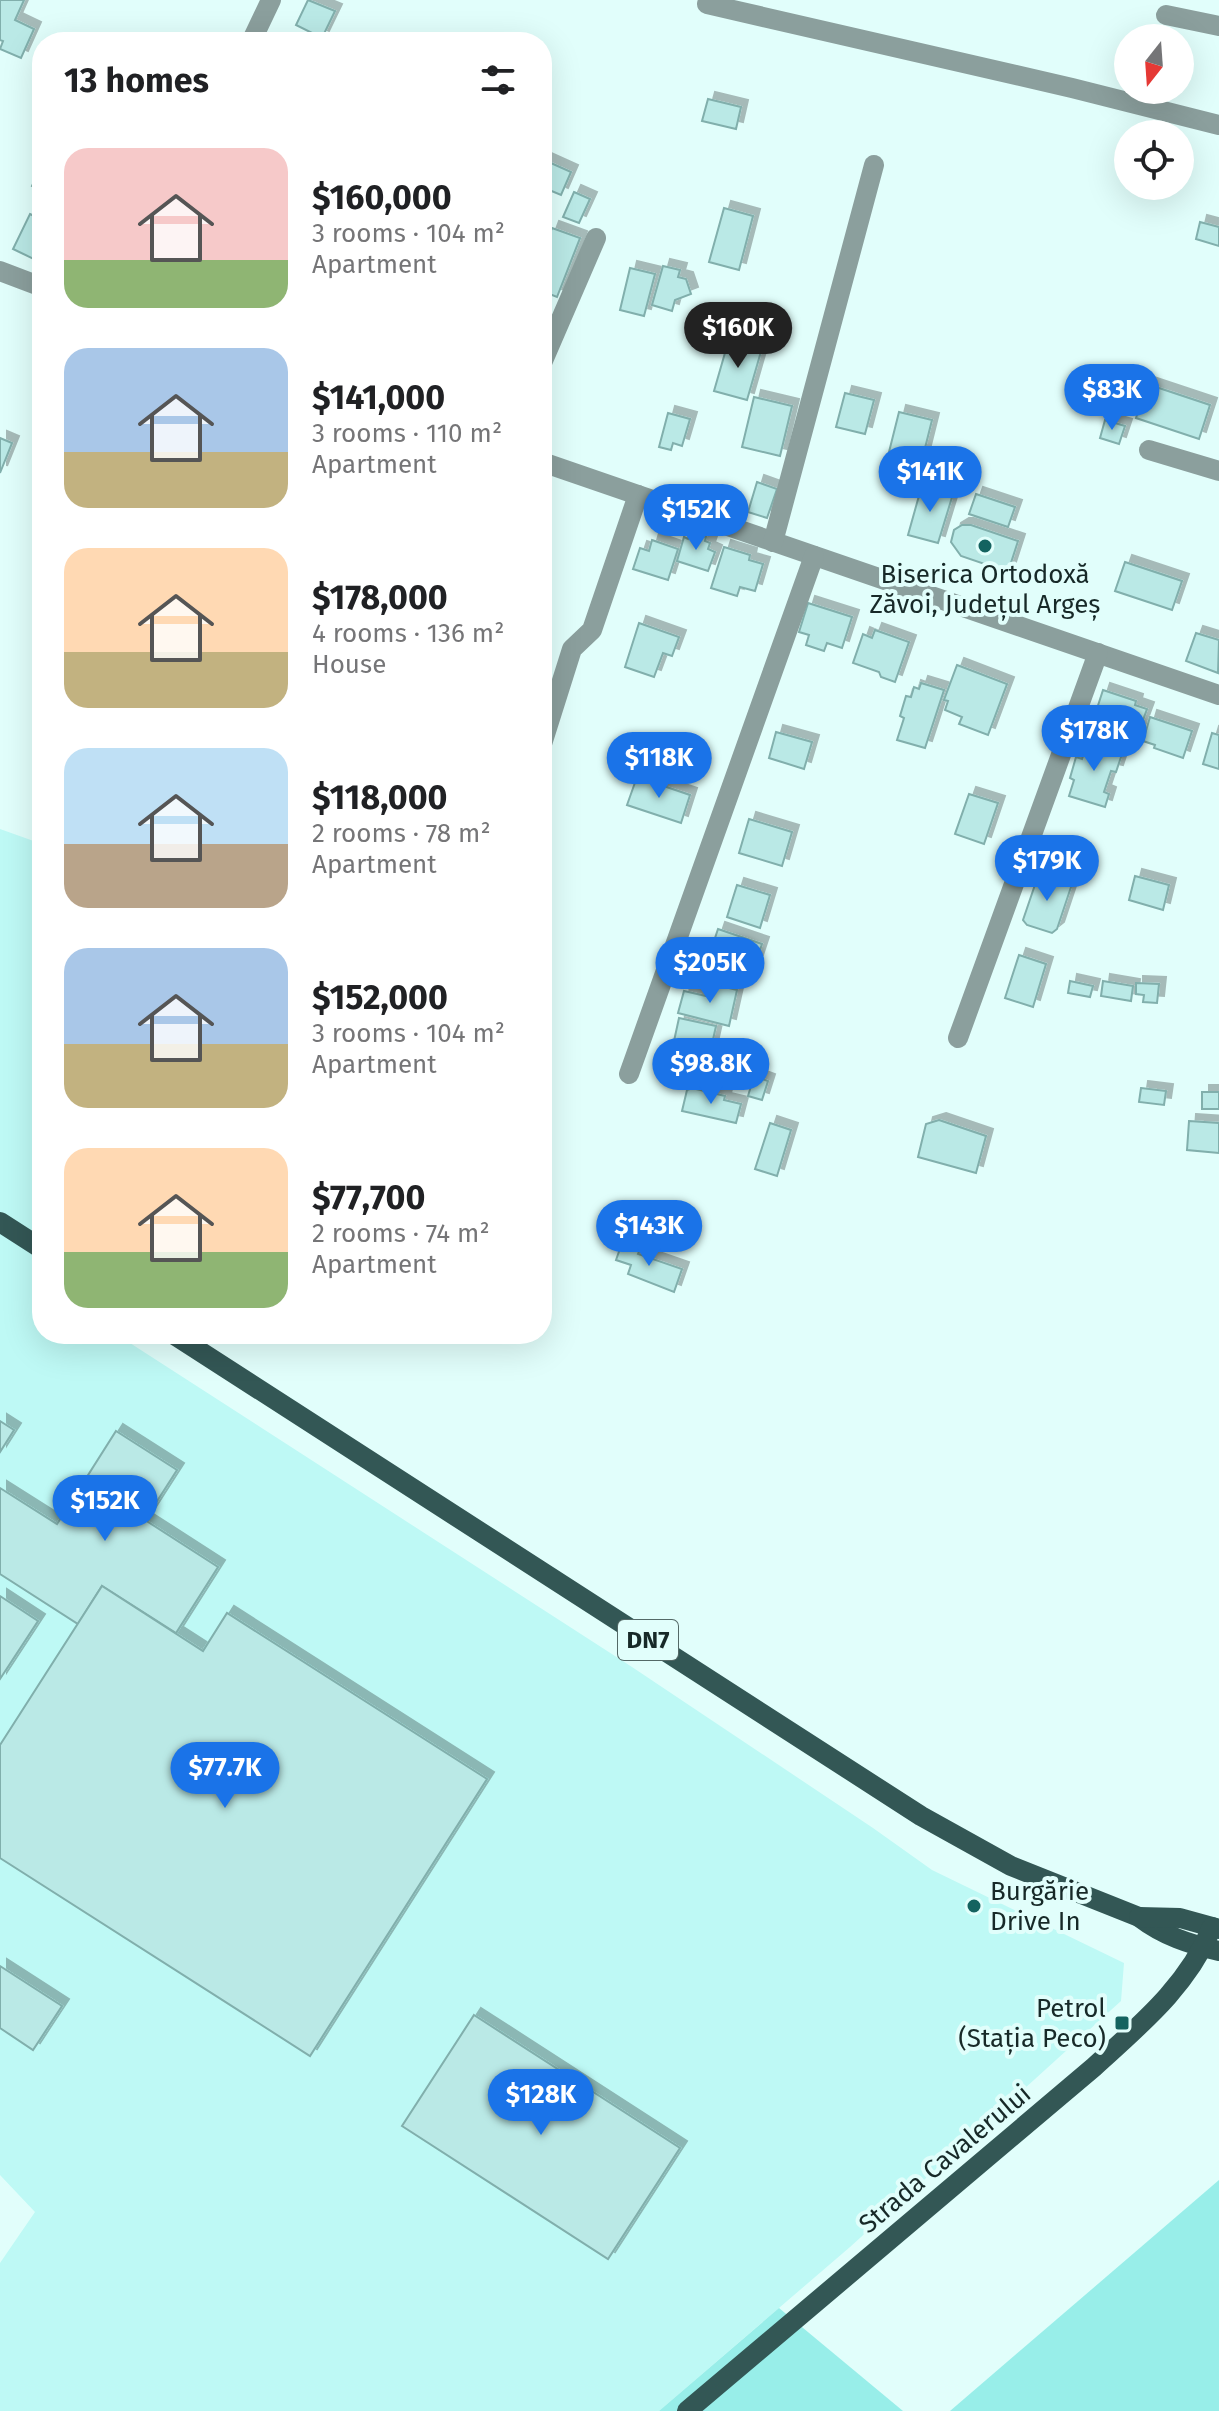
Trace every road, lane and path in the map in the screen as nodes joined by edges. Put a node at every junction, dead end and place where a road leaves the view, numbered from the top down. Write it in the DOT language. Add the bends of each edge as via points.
graph roads {
  1 [pos="271,0"];
  2 [pos="707,4"];
  3 [pos="1166,15"];
  4 [pos="1219,26"];
  5 [pos="256,32"];
  6 [pos="1219,125"];
  7 [pos="874,165"];
  8 [pos="596,238"];
  9 [pos="0,271"];
  10 [pos="32,283"];
  11 [pos="552,340"];
  12 [pos="1149,450"];
  13 [pos="552,465"];
  14 [pos="1219,471"];
  15 [pos="638,495"];
  16 [pos="773,542"];
  17 [pos="814,556"];
  18 [pos="1098,653"];
  19 [pos="1219,695"];
  20 [pos="552,712"];
  21 [pos="958,1038"];
  22 [pos="629,1074"];
  23 [pos="0,1222"];
  24 [pos="32,1243"];
  25 [pos="189,1344"];
  26 [pos="1139,1917"];
  27 [pos="1215,1928"];
  28 [pos="1211,1950"];
  29 [pos="687,2411"];
  1 -- 5 [label="street"];
  2 -- 6 [label="street"];
  3 -- 4 [label="street"];
  7 -- 16 [label="street"];
  8 -- 11 [label="street"];
  9 -- 10 [label="street"];
  12 -- 14 [label="street"];
  13 -- 15 [label="street"];
  15 -- 16 [label="street"];
  15 -- 20 [label="street" via="592,630 572,649"];
  16 -- 17 [label="street"];
  17 -- 18 [label="street"];
  17 -- 22 [label="street"];
  18 -- 19 [label="street"];
  18 -- 21 [label="street"];
  23 -- 24 [label="main road"];
  25 -- 26 [label="main road, DN7" via="921,1816 1011,1866"];
  26 -- 27 [label="main road, DN7" via="1180,1918"];
  26 -- 28 [label="main road, DN7" via="1176,1940"];
  27 -- 28 [label="main road, Strada Cavalerului"];
  28 -- 29 [label="main road, Strada Cavalerului" via="1094,2067"];
}
